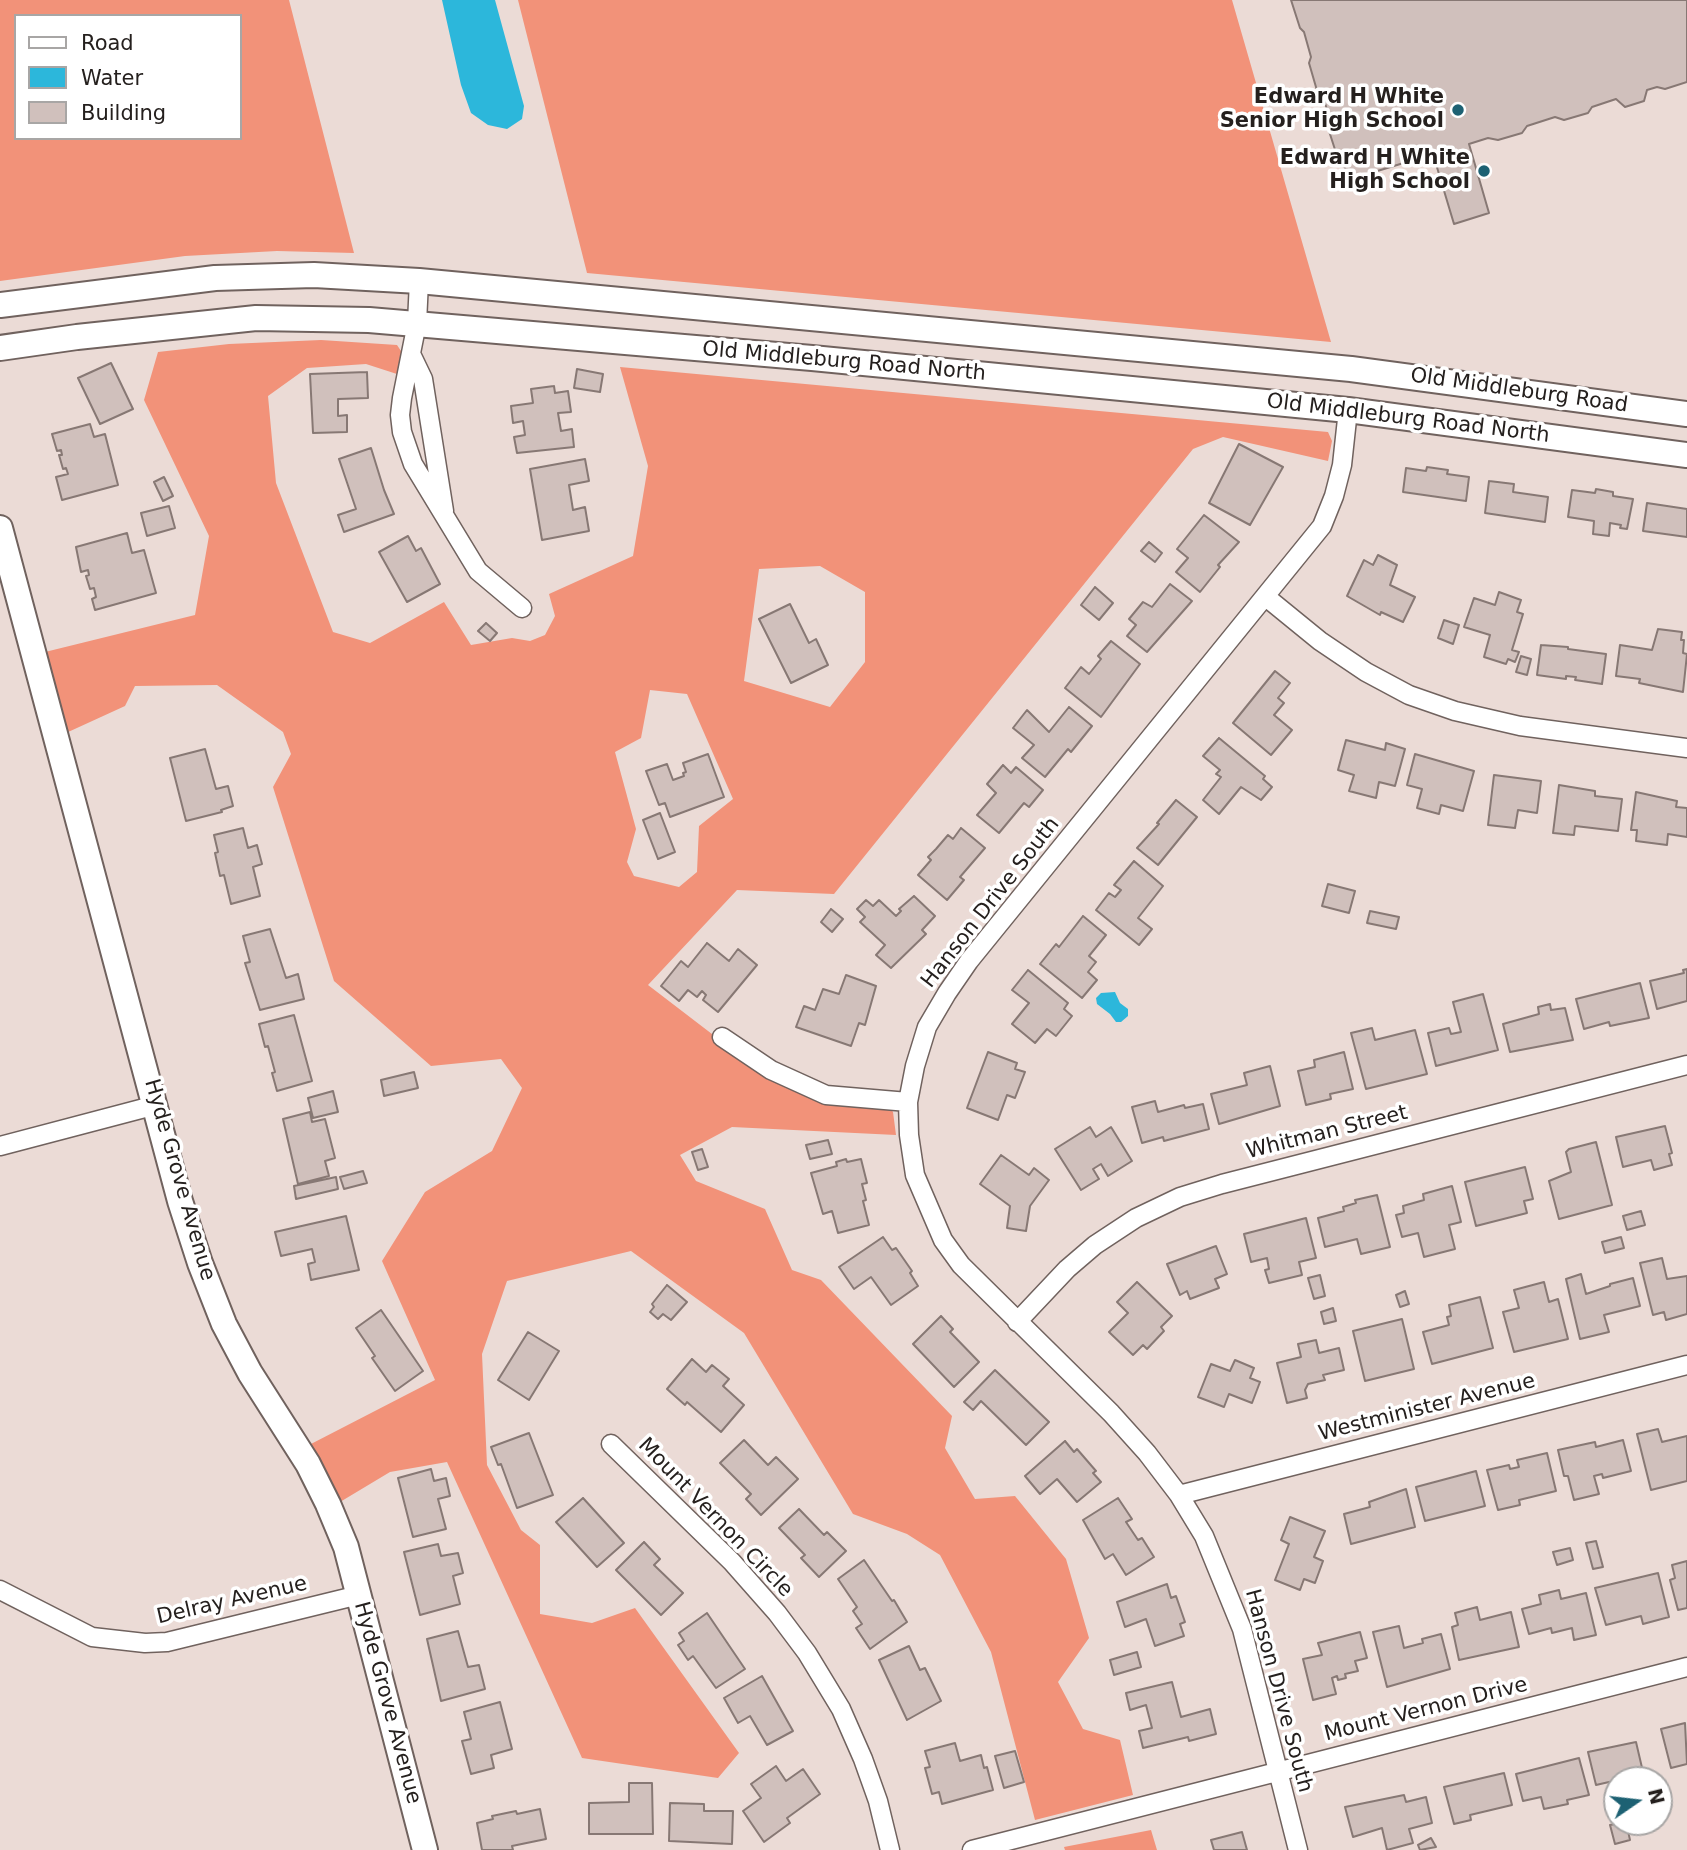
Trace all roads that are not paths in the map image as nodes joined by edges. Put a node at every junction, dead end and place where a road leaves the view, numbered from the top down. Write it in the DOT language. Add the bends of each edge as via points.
graph roads {
  1 [pos="419,281"];
  2 [pos="0,305"];
  3 [pos="417,323"];
  4 [pos="882,325"];
  5 [pos="0,348"];
  6 [pos="411,354"];
  7 [pos="882,366"];
  8 [pos="1351,369"];
  9 [pos="1348,410"];
  10 [pos="1687,414"];
  11 [pos="1687,455"];
  12 [pos="445,517"];
  13 [pos="0,528"];
  14 [pos="1266,597"];
  15 [pos="522,608"];
  16 [pos="1687,748"];
  17 [pos="722,1037"];
  18 [pos="1687,1065"];
  19 [pos="908,1102"];
  20 [pos="156,1105"];
  21 [pos="0,1146"];
  22 [pos="1017,1322"];
  23 [pos="1687,1365"];
  24 [pos="611,1444"];
  25 [pos="1179,1495"];
  26 [pos="0,1590"];
  27 [pos="359,1595"];
  28 [pos="1687,1667"];
  29 [pos="1277,1772"];
  30 [pos="425,1850"];
  31 [pos="890,1850"];
  32 [pos="972,1850"];
  33 [pos="1298,1850"];
  1 -- 2 [label="main road, Old Middleburg Road North" via="291,275 215,278"];
  1 -- 3 [label="street"];
  1 -- 4 [label="main road, Old Middleburg Road North"];
  3 -- 5 [label="main road, Old Middleburg Road North" via="256,318"];
  3 -- 6 [label="street"];
  3 -- 7 [label="main road, Old Middleburg Road North"];
  4 -- 7 [label="main road"];
  4 -- 8 [label="main road, Old Middleburg Road North"];
  6 -- 12 [label="street" via="423,379"];
  6 -- 12 [label="street" via="400,415 402,432 413,464"];
  7 -- 9 [label="main road, Old Middleburg Road North"];
  8 -- 10 [label="main road, Old Middleburg Road"];
  9 -- 11 [label="main road, Old Middleburg Road North"];
  9 -- 14 [label="street, Hanson Drive South" via="1342,465 1322,526"];
  12 -- 15 [label="street" via="478,571"];
  13 -- 20 [label="main road, Hyde Grove Avenue"];
  14 -- 16 [label="street" via="1366,672 1421,699 1520,726"];
  14 -- 19 [label="street, Hanson Drive South" via="961,972 927,1027"];
  17 -- 19 [label="street" via="771,1070 826,1095"];
  18 -- 22 [label="street, Whitman Street" via="1180,1197 1095,1245"];
  19 -- 22 [label="street, Hanson Drive South" via="915,1175 943,1240"];
  20 -- 21 [label="street"];
  20 -- 27 [label="main road, Hyde Grove Avenue" via="180,1201 224,1324 328,1504"];
  22 -- 25 [label="street, Hanson Drive South" via="1111,1413"];
  23 -- 25 [label="street, Westminister Avenue"];
  24 -- 31 [label="street, Mount Vernon Circle" via="732,1562 807,1653 841,1709 863,1759"];
  25 -- 29 [label="street, Hanson Drive South" via="1204,1536 1242,1629"];
  26 -- 27 [label="street, Delray Avenue" via="92,1637 145,1643 167,1642"];
  27 -- 30 [label="main road, Hyde Grove Avenue"];
  28 -- 29 [label="street, Mount Vernon Drive"];
  29 -- 32 [label="street, Mount Vernon Drive"];
  29 -- 33 [label="street, Hanson Drive South"];
}
